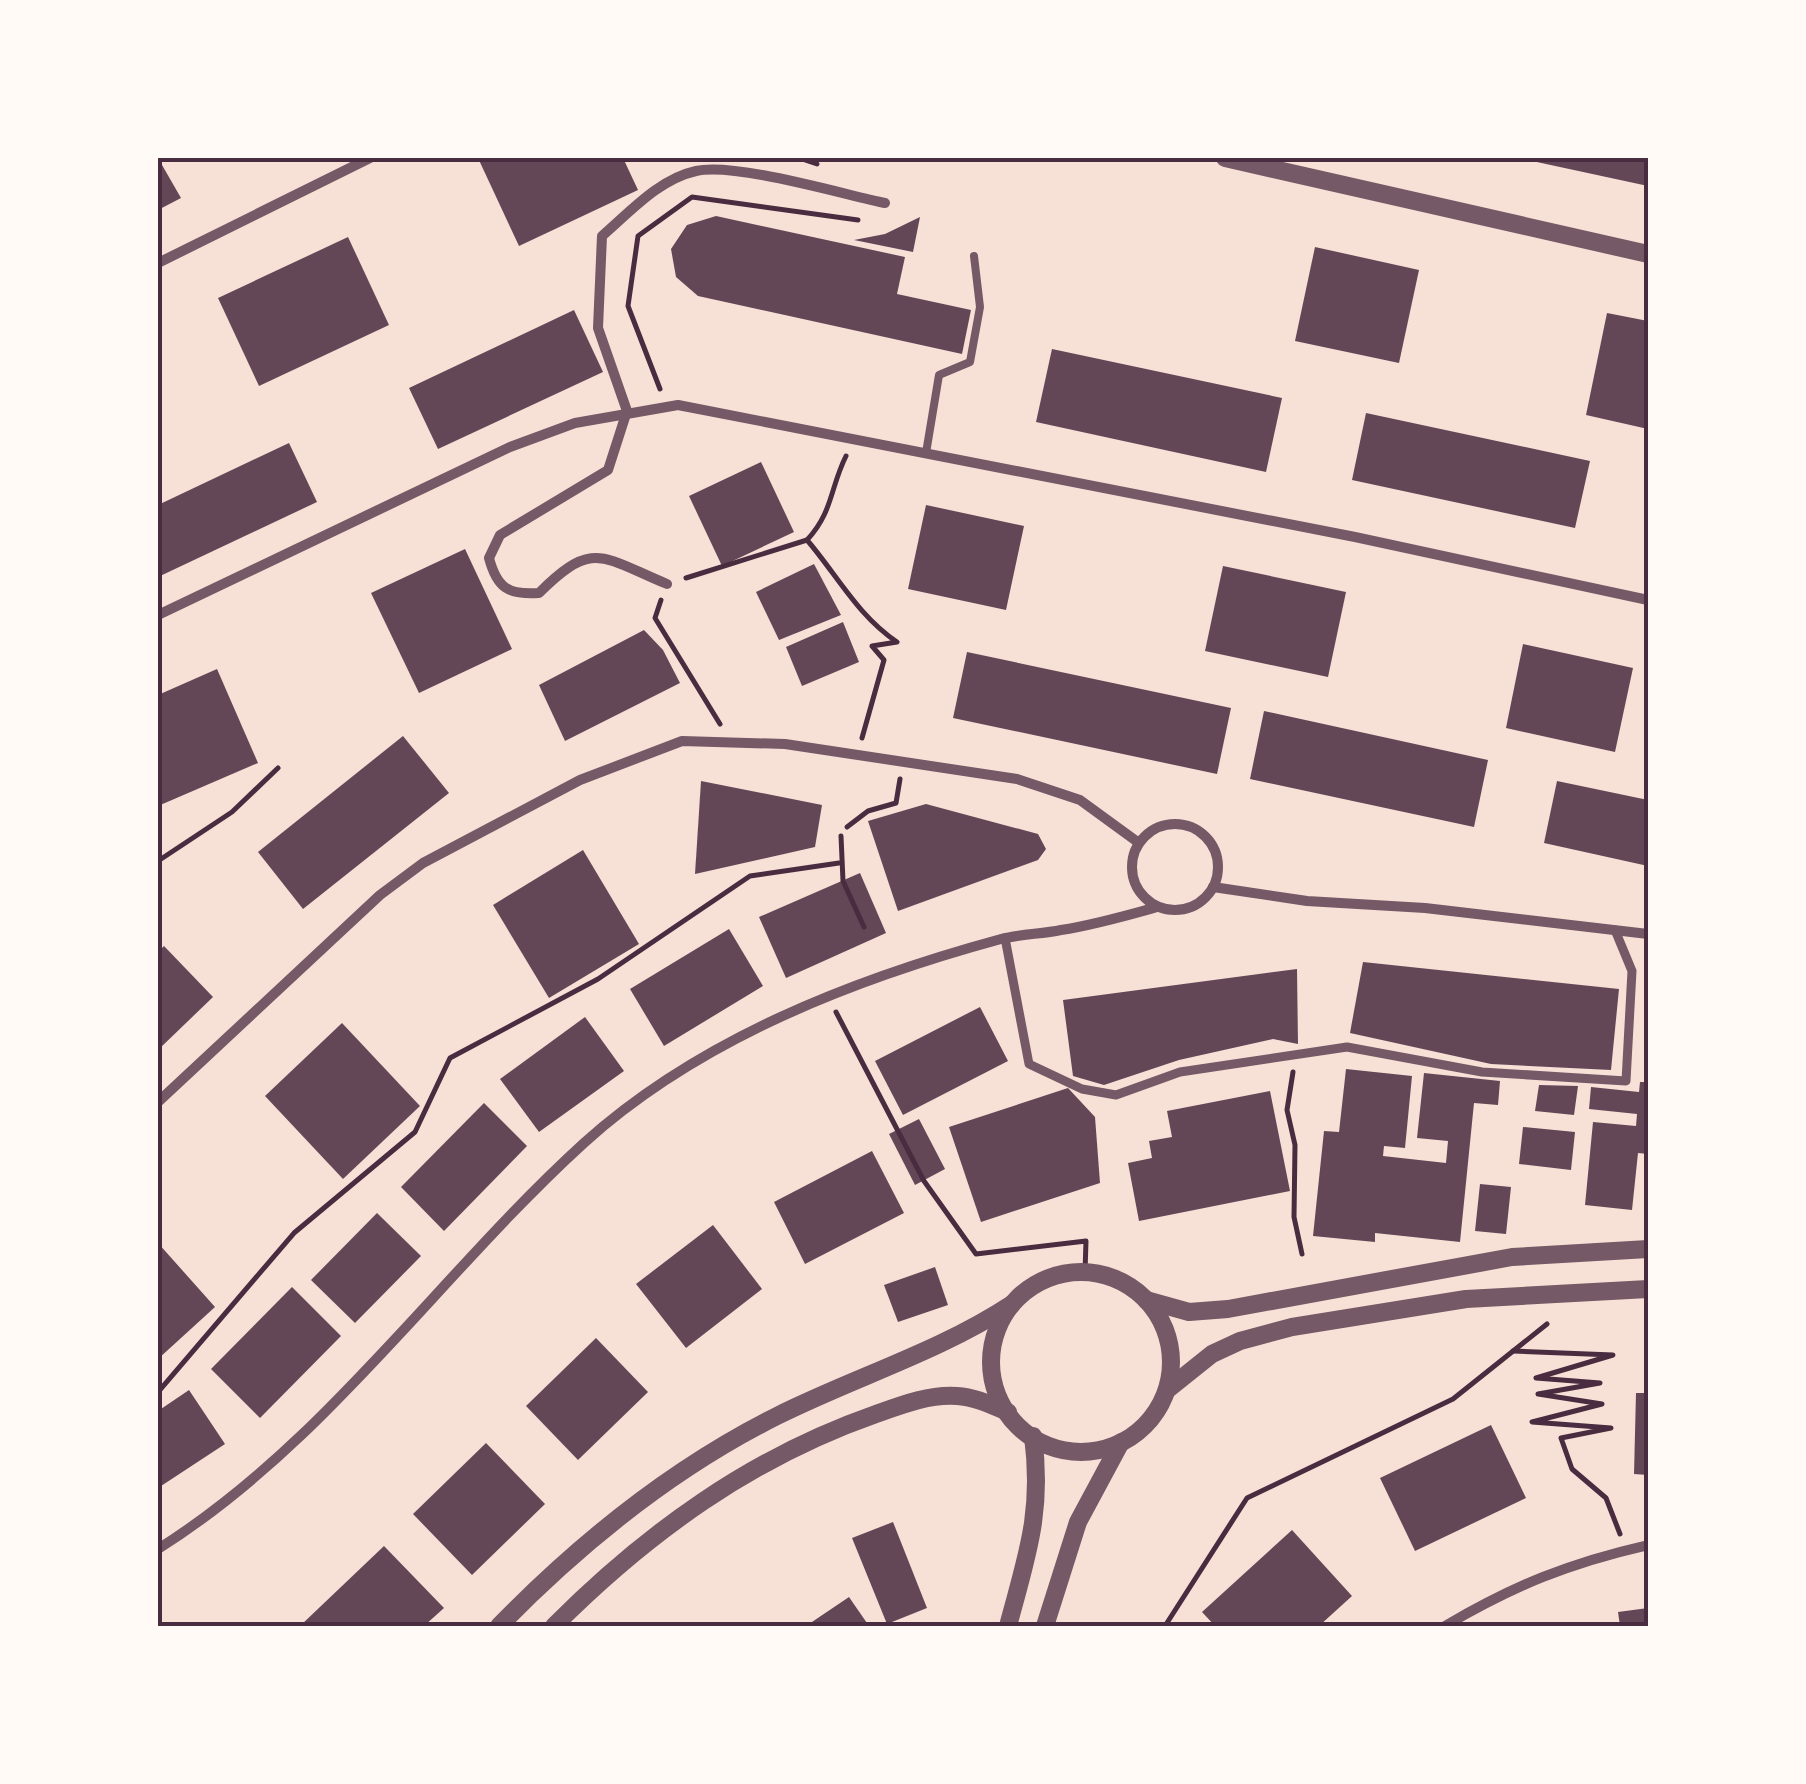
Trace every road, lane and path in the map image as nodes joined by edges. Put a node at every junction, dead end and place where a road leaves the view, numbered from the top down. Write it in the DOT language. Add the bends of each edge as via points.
graph roads {
  1 [pos="370,158"];
  2 [pos="1224,158"];
  3 [pos="1269,164"];
  4 [pos="885,203"];
  5 [pos="834,215"];
  6 [pos="1648,254"];
  7 [pos="974,256"];
  8 [pos="158,263"];
  9 [pos="667,406"];
  10 [pos="626,411"];
  11 [pos="856,438"];
  12 [pos="926,453"];
  13 [pos="807,540"];
  14 [pos="667,584"];
  15 [pos="1648,600"];
  16 [pos="158,616"];
  17 [pos="730,740"];
  18 [pos="857,755"];
  19 [pos="903,762"];
  20 [pos="278,768"];
  21 [pos="846,827"];
  22 [pos="841,836"];
  23 [pos="1139,842"];
  24 [pos="158,861"];
  25 [pos="838,863"];
  26 [pos="1213,887"];
  27 [pos="1157,906"];
  28 [pos="864,927"];
  29 [pos="1615,930"];
  30 [pos="1648,934"];
  31 [pos="1005,938"];
  32 [pos="828,996"];
  33 [pos="1296,1054"];
  34 [pos="158,1102"];
  35 [pos="1648,1249"];
  36 [pos="1302,1254"];
  37 [pos="1086,1272"];
  38 [pos="1648,1288"];
  39 [pos="1146,1300"];
  40 [pos="1012,1304"];
  41 [pos="1546,1324"];
  42 [pos="1513,1351"];
  43 [pos="1167,1390"];
  44 [pos="158,1392"];
  45 [pos="1008,1412"];
  46 [pos="1033,1436"];
  47 [pos="1120,1442"];
  48 [pos="1648,1545"];
  49 [pos="158,1549"];
  50 [pos="1626,1550"];
  51 [pos="499,1626"];
  52 [pos="554,1626"];
  53 [pos="1008,1626"];
  54 [pos="1045,1626"];
  55 [pos="1165,1626"];
  56 [pos="1445,1626"];
  1 -- 8 [label="street"];
  2 -- 3 [label="street"];
  3 -- 6 [label="street"];
  4 -- 10 [label="street" via="732,172 697,170 656,189 602,236 598,328"];
  5 -- 9 [label="path" via="692,197 638,236 628,306"];
  7 -- 12 [label="lane" via="980,307 970,362 939,374"];
  9 -- 10 [label="street"];
  9 -- 11 [label="street"];
  10 -- 14 [label="street" via="608,470 500,535 488,558 495,582 514,595 539,593 571,561 603,557"];
  10 -- 16 [label="street" via="510,447"];
  11 -- 12 [label="street"];
  11 -- 13 [label="path" via="834,480 833,503"];
  12 -- 15 [label="street"];
  13 -- 14 [label="path"];
  13 -- 18 [label="path" via="858,611 898,642 872,646 884,660"];
  14 -- 17 [label="path" via="655,618"];
  17 -- 18 [label="street"];
  17 -- 34 [label="street" via="682,741 632,758 423,862"];
  18 -- 19 [label="street"];
  19 -- 21 [label="path" via="896,803 868,810"];
  19 -- 23 [label="street" via="1017,779 1080,800"];
  20 -- 24 [label="path" via="232,812"];
  22 -- 25 [label="path"];
  23 -- 26 [label="street" via="1162,825 1194,827 1215,849"];
  23 -- 27 [label="street" via="1132,872"];
  25 -- 28 [label="path"];
  25 -- 44 [label="path" via="750,876 598,979 450,1058 415,1132 294,1233"];
  26 -- 27 [label="street" via="1185,910"];
  26 -- 29 [label="street"];
  27 -- 31 [label="street"];
  29 -- 30 [label="street"];
  29 -- 33 [label="street" via="1632,970 1626,1081 1482,1072 1348,1047"];
  31 -- 32 [label="street"];
  31 -- 33 [label="street" via="1028,1064 1082,1089 1116,1095 1180,1072"];
  32 -- 37 [label="path" via="924,1180 976,1254 1086,1241"];
  32 -- 49 [label="street" via="746,1034 585,1142 280,1456"];
  33 -- 36 [label="path" via="1287,1110 1296,1145 1294,1217"];
  35 -- 39 [label="street" via="1512,1257 1189,1312"];
  37 -- 39 [label="street" via="1121,1281"];
  37 -- 40 [label="street" via="1050,1277"];
  38 -- 43 [label="street" via="1466,1299 1292,1327 1212,1354"];
  39 -- 43 [label="street" via="1167,1335"];
  40 -- 45 [label="street" via="992,1348 992,1372"];
  40 -- 51 [label="street" via="720,1448 599,1532"];
  41 -- 42 [label="path"];
  42 -- 50 [label="path" via="1613,1355 1536,1378 1600,1383 1538,1394 1602,1404 1532,1422 1612,1428 1561,1438 1572,1469 1606,1498"];
  42 -- 55 [label="path" via="1452,1399 1247,1498"];
  43 -- 47 [label="street" via="1155,1414"];
  45 -- 46 [label="street"];
  45 -- 52 [label="street" via="976,1399 932,1397 855,1421 684,1511"];
  46 -- 47 [label="street" via="1057,1449 1084,1452"];
  46 -- 53 [label="street" via="1038,1510"];
  47 -- 54 [label="street" via="1078,1522"];
  48 -- 50 [label="street"];
  50 -- 56 [label="street" via="1569,1564"];
}
